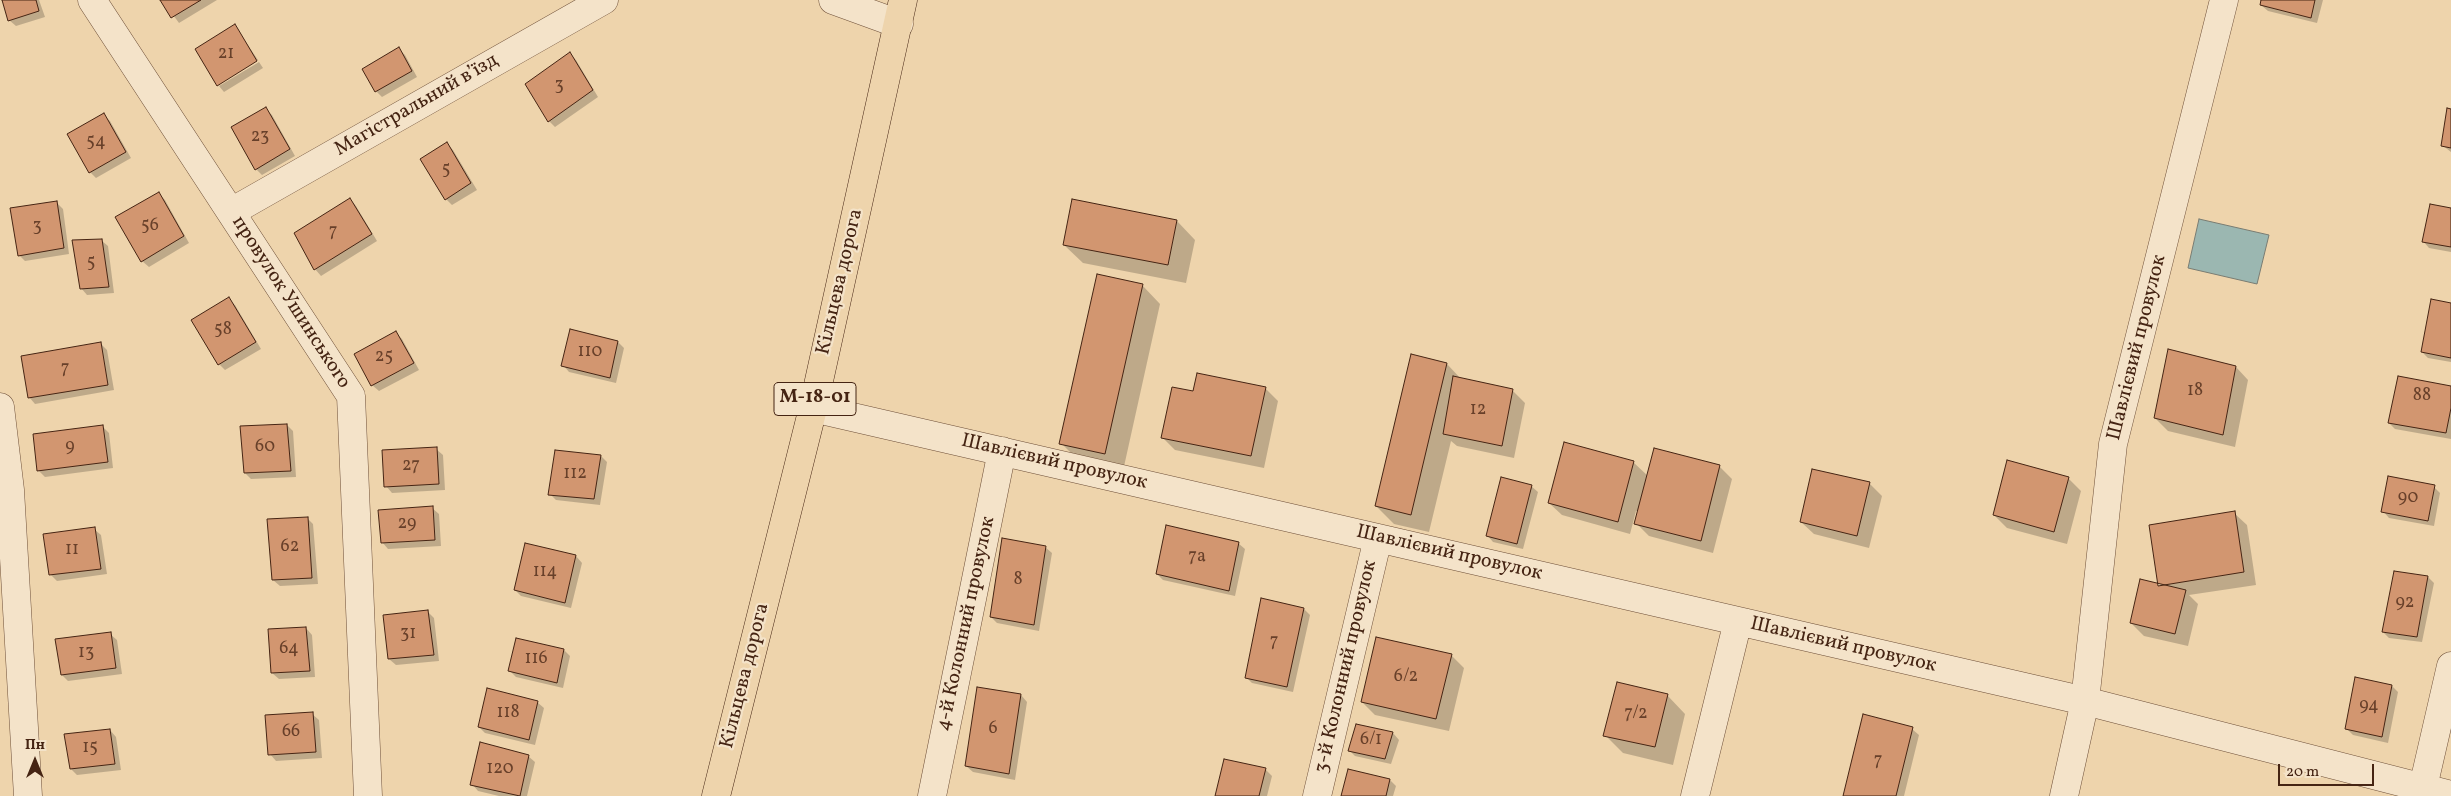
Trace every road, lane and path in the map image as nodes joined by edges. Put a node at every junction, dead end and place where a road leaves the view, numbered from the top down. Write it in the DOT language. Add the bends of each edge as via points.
graph roads {
  1 [pos="92,0"];
  2 [pos="604,0"];
  3 [pos="833,0"];
  4 [pos="2224,0"];
  5 [pos="901,12"];
  6 [pos="231,212"];
  7 [pos="0,407"];
  8 [pos="813,408"];
  9 [pos="1002,451"];
  10 [pos="1378,538"];
  11 [pos="1738,621"];
  12 [pos="2451,666"];
  13 [pos="2085,701"];
  14 [pos="2422,792"];
  15 [pos="2451,795"];
  16 [pos="28,796"];
  17 [pos="368,796"];
  18 [pos="716,796"];
  19 [pos="932,796"];
  20 [pos="1317,796"];
  21 [pos="1695,796"];
  22 [pos="2064,796"];
  1 -- 6 [label="street, провулок Ушинського"];
  2 -- 6 [label="street, Магістральний в’їзд"];
  3 -- 5 [label="street"];
  4 -- 13 [label="street, Шавлієвий провулок" via="2114,444"];
  5 -- 8 [label="highway, Кільцева дорога / М-18-01"];
  6 -- 17 [label="street, провулок Ушинського" via="351,396"];
  7 -- 16 [label="street" via="10,490"];
  8 -- 9 [label="street, Шавлієвий провулок"];
  8 -- 18 [label="highway, Кільцева дорога / М-18-01"];
  9 -- 10 [label="street, Шавлієвий провулок"];
  9 -- 19 [label="street, 4-й Колонний провулок"];
  10 -- 11 [label="street, Шавлієвий провулок"];
  10 -- 20 [label="street, 3-й Колонний провулок"];
  11 -- 13 [label="street, Шавлієвий провулок"];
  11 -- 21 [label="street"];
  12 -- 14 [label="street"];
  13 -- 14 [label="street, Шавлієвий провулок"];
  13 -- 22 [label="street"];
  14 -- 15 [label="street, Шавлієвий провулок"];
}
